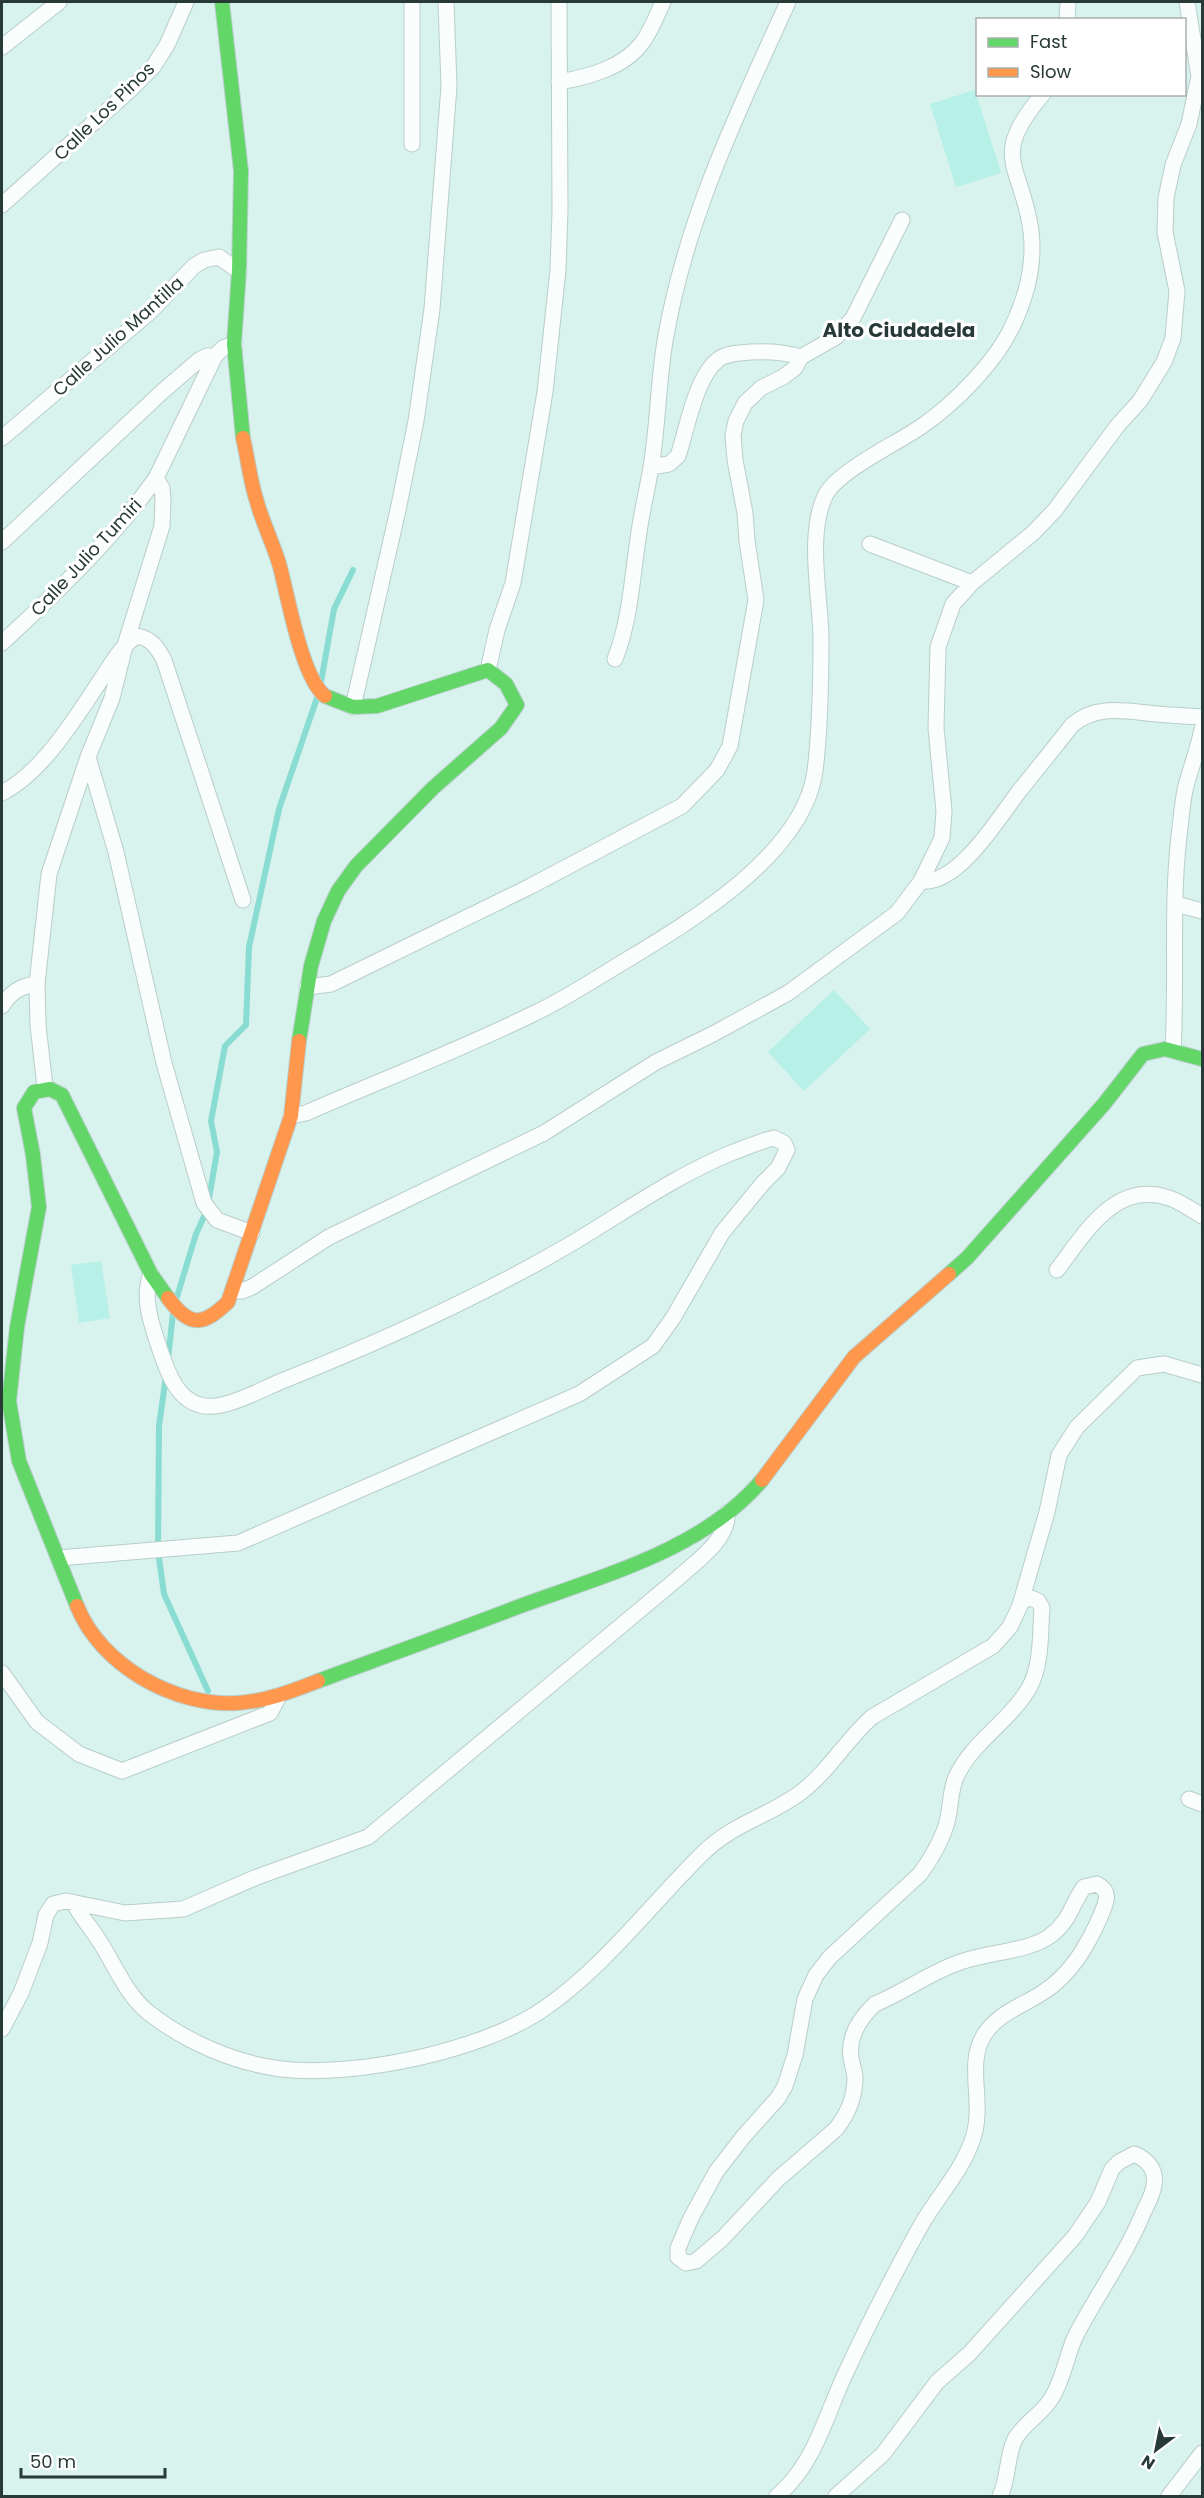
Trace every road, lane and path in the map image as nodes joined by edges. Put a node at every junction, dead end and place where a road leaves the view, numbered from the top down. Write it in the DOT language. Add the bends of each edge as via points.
graph roads {
  1 [pos="59,2"];
  2 [pos="186,2"];
  3 [pos="222,2"];
  4 [pos="412,2"];
  5 [pos="446,2"];
  6 [pos="560,2"];
  7 [pos="663,2"];
  8 [pos="788,2"];
  9 [pos="1068,2"];
  10 [pos="1187,2"];
  11 [pos="1067,18"];
  12 [pos="2,47"];
  13 [pos="559,82"];
  14 [pos="1041,96"];
  15 [pos="412,144"];
  16 [pos="2,205"];
  17 [pos="902,220"];
  18 [pos="239,271"];
  19 [pos="234,344"];
  20 [pos="215,356"];
  21 [pos="801,357"];
  22 [pos="2,438"];
  23 [pos="651,466"];
  24 [pos="156,478"];
  25 [pos="2,542"];
  26 [pos="870,544"];
  27 [pos="972,582"];
  28 [pos="126,642"];
  29 [pos="2,643"];
  30 [pos="615,658"];
  31 [pos="488,670"];
  32 [pos="353,707"];
  33 [pos="1203,717"];
  34 [pos="1203,729"];
  35 [pos="1200,752"];
  36 [pos="88,757"];
  37 [pos="2,793"];
  38 [pos="921,881"];
  39 [pos="243,900"];
  40 [pos="1176,904"];
  41 [pos="1203,911"];
  42 [pos="37,984"];
  43 [pos="307,987"];
  44 [pos="2,1006"];
  45 [pos="1173,1050"];
  46 [pos="1203,1059"];
  47 [pos="45,1087"];
  48 [pos="291,1116"];
  49 [pos="1203,1216"];
  50 [pos="252,1233"];
  51 [pos="1057,1270"];
  52 [pos="151,1274"];
  53 [pos="233,1291"];
  54 [pos="1203,1375"];
  55 [pos="5,1399"];
  56 [pos="727,1513"];
  57 [pos="58,1558"];
  58 [pos="1020,1605"];
  59 [pos="2,1678"];
  60 [pos="279,1696"];
  61 [pos="72,1902"];
  62 [pos="2,2029"];
  63 [pos="1203,2453"];
  64 [pos="777,2496"];
  65 [pos="837,2496"];
  66 [pos="1000,2496"];
  67 [pos="1169,2496"];
  1 -- 12 [label="street"];
  2 -- 16 [label="street, Calle Los Pinos" via="153,66"];
  3 -- 18 [label="street" via="241,171"];
  4 -- 15 [label="street"];
  5 -- 32 [label="street" via="449,86 432,309 410,454"];
  6 -- 13 [label="street"];
  7 -- 13 [label="street" via="642,44 619,64"];
  8 -- 23 [label="street" via="716,159 688,240 665,343"];
  9 -- 11 [label="street"];
  10 -- 27 [label="street" via="1199,76 1166,198 1165,232 1177,291 1173,338 1164,362 1140,401 1055,510"];
  13 -- 31 [label="street" via="558,270 545,392 513,584"];
  14 -- 48 [label="street" via="1014,135 1013,170 1031,232 1031,266 1024,299 1011,330 989,363 954,400 924,425 834,485 826,493 820,511 817,564 821,637 815,771 802,815 753,871 666,937 593,981 535,1013 306,1113"];
  17 -- 21 [label="street" via="853,318 836,337"];
  18 -- 19 [label="street"];
  18 -- 22 [label="street, Calle Julio Mantilla" via="219,257 194,266 151,311"];
  19 -- 20 [label="street"];
  19 -- 32 [label="street" via="242,426 256,500 279,564 296,631 320,691"];
  20 -- 24 [label="street, Calle Julio Tumiri"];
  20 -- 25 [label="street" via="199,360"];
  21 -- 23 [label="street" via="759,352 719,358 705,374 678,456 669,464"];
  21 -- 43 [label="street" via="795,368 761,388 746,403 733,435 756,600 730,746 717,770 681,806 531,886 331,984"];
  23 -- 30 [label="street" via="623,639"];
  24 -- 28 [label="street" via="162,488 162,526"];
  24 -- 29 [label="street, Calle Julio Tumiri" via="123,522"];
  26 -- 27 [label="street"];
  27 -- 38 [label="street" via="953,604 938,647 936,728 942,838"];
  28 -- 36 [label="street" via="112,698"];
  28 -- 37 [label="street" via="44,758 18,785"];
  28 -- 39 [label="street" via="137,636 146,637 164,660"];
  31 -- 32 [label="street" via="377,706"];
  31 -- 43 [label="street" via="509,686 517,705 501,728 432,788 356,866 324,921"];
  33 -- 38 [label="street" via="1116,710 1082,716 969,856 938,879"];
  34 -- 35 [label="street"];
  35 -- 40 [label="street" via="1185,790 1175,878"];
  36 -- 42 [label="street" via="49,874"];
  36 -- 50 [label="street" via="116,852 164,1063 204,1203 217,1220"];
  38 -- 53 [label="street" via="897,913 788,993 656,1062 544,1133 329,1237 252,1287"];
  40 -- 41 [label="street"];
  40 -- 45 [label="street"];
  42 -- 44 [label="street" via="15,990"];
  42 -- 47 [label="street"];
  43 -- 48 [label="street"];
  45 -- 46 [label="street"];
  45 -- 56 [label="street" via="1157,1048 1143,1054 1104,1104 967,1258 855,1358 762,1480"];
  47 -- 52 [label="street" via="62,1095"];
  47 -- 55 [label="street" via="29,1094 24,1108 39,1207"];
  48 -- 50 [label="street"];
  49 -- 51 [label="street" via="1160,1196 1128,1198 1099,1215"];
  50 -- 53 [label="street"];
  52 -- 53 [label="street" via="174,1306 187,1318 200,1321 220,1311"];
  52 -- 57 [label="street" via="146,1287 147,1306 174,1385 201,1406 213,1405 237,1400 338,1359 503,1281 710,1162 774,1138 784,1143 787,1150 778,1168 722,1233 653,1346 579,1394 238,1543"];
  54 -- 58 [label="street" via="1164,1364 1137,1368 1077,1427 1059,1455"];
  55 -- 57 [label="street" via="19,1461"];
  56 -- 60 [label="street" via="677,1544 617,1570"];
  56 -- 61 [label="street" via="723,1533 676,1579 368,1837 183,1908 125,1913"];
  57 -- 60 [label="street" via="95,1637 149,1681 198,1700 225,1703"];
  58 -- 61 [label="street" via="1010,1628 993,1646 872,1717 810,1785 784,1804 716,1840 633,1928 552,2002 507,2029 447,2049 390,2062 283,2069 207,2047 159,2020 136,2000"];
  58 -- 64 [label="street" via="1031,1598 1042,1608 1036,1669 1029,1688 957,1776 945,1829 920,1874 830,1957 816,1975 805,1999 785,2086 716,2172 691,2218 678,2257 686,2263 696,2261 778,2179 836,2129 852,2099 854,2033 875,2004 954,1964 1028,1947 1050,1936 1068,1919 1088,1885 1102,1886 1108,1899 1089,1942 1068,1971 1045,1992 1001,2016 985,2034 974,2062 978,2123 966,2156 928,2213 885,2292 810,2457"];
  59 -- 60 [label="street" via="37,1722 79,1754 122,1771 270,1713"];
  61 -- 62 [label="street" via="59,1902 49,1909 31,1968"];
  63 -- 67 [label="street"];
  65 -- 66 [label="street" via="883,2454 937,2382 969,2354 1064,2249 1098,2202 1112,2169 1134,2154 1148,2163 1154,2187 1135,2234 1077,2334 1058,2388 1015,2440"];
}
